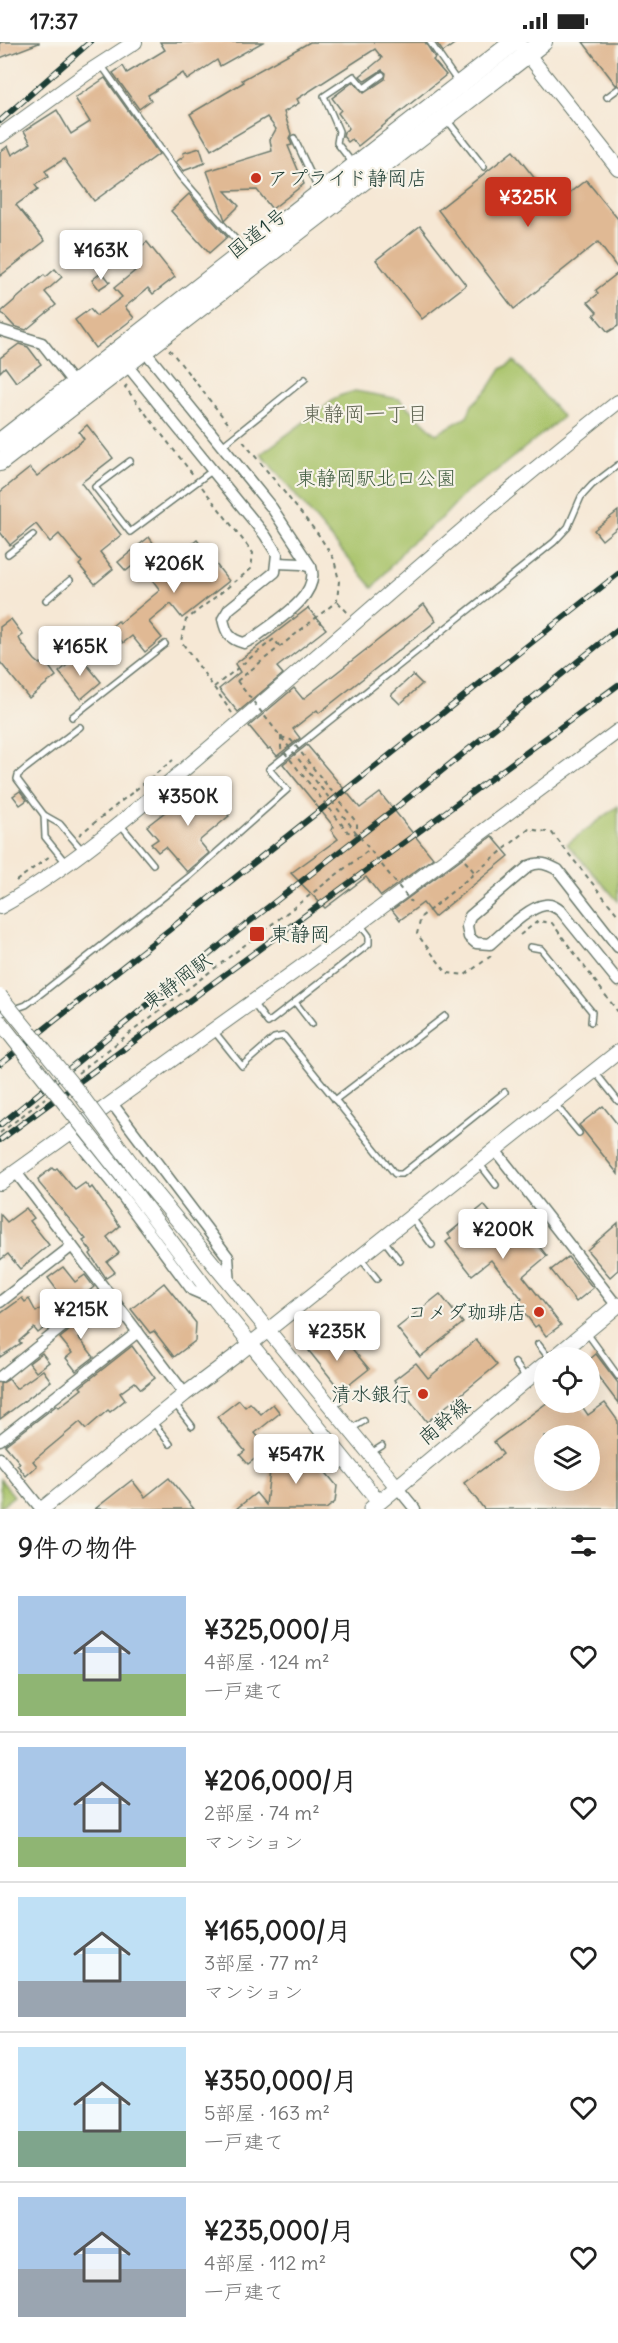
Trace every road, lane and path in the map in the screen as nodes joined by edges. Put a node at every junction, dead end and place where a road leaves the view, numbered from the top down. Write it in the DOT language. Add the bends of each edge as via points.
graph roads {
  1 [pos="135,42"];
  2 [pos="430,42"];
  3 [pos="543,42"];
  4 [pos="520,46"];
  5 [pos="101,65"];
  6 [pos="382,75"];
  7 [pos="459,85"];
  8 [pos="618,89"];
  9 [pos="607,97"];
  10 [pos="445,117"];
  11 [pos="0,136"];
  12 [pos="294,138"];
  13 [pos="617,163"];
  14 [pos="355,166"];
  15 [pos="484,167"];
  16 [pos="321,193"];
  17 [pos="246,252"];
  18 [pos="0,330"];
  19 [pos="126,345"];
  20 [pos="170,350"];
  21 [pos="149,357"];
  22 [pos="132,371"];
  23 [pos="304,379"];
  24 [pos="75,385"];
  25 [pos="618,402"];
  26 [pos="0,442"];
  27 [pos="222,446"];
  28 [pos="130,461"];
  29 [pos="0,462"];
  30 [pos="618,465"];
  31 [pos="213,470"];
  32 [pos="33,535"];
  33 [pos="8,554"];
  34 [pos="277,563"];
  35 [pos="311,567"];
  36 [pos="70,580"];
  37 [pos="46,600"];
  38 [pos="165,644"];
  39 [pos="280,647"];
  40 [pos="237,681"];
  41 [pos="214,687"];
  42 [pos="72,717"];
  43 [pos="225,720"];
  44 [pos="80,727"];
  45 [pos="618,731"];
  46 [pos="281,737"];
  47 [pos="174,759"];
  48 [pos="44,815"];
  49 [pos="119,822"];
  50 [pos="357,834"];
  51 [pos="73,839"];
  52 [pos="370,849"];
  53 [pos="82,850"];
  54 [pos="56,852"];
  55 [pos="66,863"];
  56 [pos="153,864"];
  57 [pos="14,882"];
  58 [pos="411,902"];
  59 [pos="0,907"];
  60 [pos="360,923"];
  61 [pos="530,947"];
  62 [pos="618,947"];
  63 [pos="618,981"];
  64 [pos="0,996"];
  65 [pos="252,1002"];
  66 [pos="295,1002"];
  67 [pos="0,1014"];
  68 [pos="445,1016"];
  69 [pos="0,1022"];
  70 [pos="591,1023"];
  71 [pos="312,1024"];
  72 [pos="213,1029"];
  73 [pos="618,1052"];
  74 [pos="594,1071"];
  75 [pos="76,1075"];
  76 [pos="504,1092"];
  77 [pos="47,1097"];
  78 [pos="336,1100"];
  79 [pos="618,1101"];
  80 [pos="111,1102"];
  81 [pos="554,1103"];
  82 [pos="70,1132"];
  83 [pos="0,1133"];
  84 [pos="579,1133"];
  85 [pos="495,1150"];
  86 [pos="479,1163"];
  87 [pos="15,1171"];
  88 [pos="0,1183"];
  89 [pos="496,1185"];
  90 [pos="411,1217"];
  91 [pos="383,1239"];
  92 [pos="432,1245"];
  93 [pos="72,1246"];
  94 [pos="360,1257"];
  95 [pos="400,1261"];
  96 [pos="377,1279"];
  97 [pos="230,1285"];
  98 [pos="107,1291"];
  99 [pos="216,1301"];
  100 [pos="0,1302"];
  101 [pos="618,1306"];
  102 [pos="268,1330"];
  103 [pos="138,1332"];
  104 [pos="586,1332"];
  105 [pos="252,1343"];
  106 [pos="538,1344"];
  107 [pos="542,1347"];
  108 [pos="567,1347"];
  109 [pos="515,1363"];
  110 [pos="534,1374"];
  111 [pos="618,1376"];
  112 [pos="0,1377"];
  113 [pos="527,1380"];
  114 [pos="345,1397"];
  115 [pos="179,1398"];
  116 [pos="332,1408"];
  117 [pos="152,1420"];
  118 [pos="364,1421"];
  119 [pos="192,1426"];
  120 [pos="350,1430"];
  121 [pos="0,1440"];
  122 [pos="170,1443"];
  123 [pos="382,1446"];
  124 [pos="369,1454"];
  125 [pos="0,1458"];
  126 [pos="397,1487"];
  127 [pos="375,1506"];
  128 [pos="41,1509"];
  129 [pos="415,1509"];
  1 -- 5 [label="street"];
  2 -- 7 [label="lane"];
  3 -- 4 [label="highway, 国道1号"];
  4 -- 7 [label="highway, 国道1号"];
  4 -- 10 [label="highway, 国道1号"];
  4 -- 13 [label="street"];
  5 -- 11 [label="street"];
  5 -- 17 [label="lane" via="180,176"];
  6 -- 14 [label="lane" via="364,88 354,76 324,96 339,131 337,143"];
  7 -- 14 [label="highway, 国道1号"];
  8 -- 9 [label="lane"];
  10 -- 15 [label="lane"];
  10 -- 21 [label="highway, 国道1号"];
  12 -- 16 [label="lane"];
  14 -- 16 [label="highway, 国道1号"];
  16 -- 17 [label="highway, 国道1号"];
  17 -- 19 [label="highway, 国道1号"];
  18 -- 24 [label="street" via="42,343"];
  19 -- 21 [label="street"];
  19 -- 22 [label="street"];
  19 -- 24 [label="highway, 国道1号"];
  20 -- 21 [label="path"];
  21 -- 22 [label="highway, 国道1号"];
  21 -- 27 [label="street"];
  22 -- 29 [label="highway, 国道1号"];
  22 -- 31 [label="street"];
  22 -- 41 [label="path" via="125,387 253,553 251,569 186,621 181,640"];
  23 -- 27 [label="lane"];
  24 -- 26 [label="highway, 国道1号"];
  25 -- 49 [label="street" via="455,535 357,623"];
  27 -- 35 [label="street" via="272,508"];
  28 -- 31 [label="lane" via="95,487 130,532"];
  30 -- 67 [label="lane" via="581,497 568,527 554,542 269,769 287,790 190,876 43,992 26,1005"];
  31 -- 34 [label="street" via="266,535 277,554"];
  32 -- 33 [label="lane"];
  34 -- 35 [label="street"];
  34 -- 35 [label="street" via="275,572 229,609 223,619 227,635 235,641 244,643 254,638 308,594 314,574"];
  36 -- 37 [label="lane"];
  38 -- 42 [label="lane"];
  39 -- 41 [label="path" via="274,639"];
  40 -- 46 [label="path, bridge"];
  41 -- 43 [label="path" via="233,713"];
  44 -- 48 [label="lane" via="18,775 23,789"];
  45 -- 60 [label="street"];
  46 -- 50 [label="path, bridge"];
  46 -- 50 [label="path, bridge" via="281,747 340,823 348,832"];
  46 -- 50 [label="path, bridge" via="291,740 350,813 357,823"];
  47 -- 51 [label="path"];
  48 -- 51 [label="lane" via="60,824"];
  48 -- 54 [label="lane" via="45,837"];
  49 -- 53 [label="street"];
  49 -- 56 [label="lane"];
  50 -- 52 [label="path, bridge"];
  51 -- 53 [label="lane"];
  52 -- 58 [label="path, bridge"];
  52 -- 75 [label="path, 東静岡駅"];
  53 -- 55 [label="street"];
  54 -- 55 [label="lane"];
  54 -- 57 [label="path"];
  55 -- 59 [label="street"];
  60 -- 65 [label="street"];
  60 -- 66 [label="lane" via="369,936 369,944"];
  61 -- 70 [label="lane" via="541,949 557,968 592,1012"];
  62 -- 63 [label="street" via="558,870 538,862 470,916 467,926 469,937 477,943 490,944 529,912 544,905 554,906"];
  64 -- 97 [label="street, bridge"];
  65 -- 66 [label="lane" via="268,1023"];
  65 -- 72 [label="street"];
  66 -- 71 [label="lane"];
  68 -- 78 [label="lane"];
  69 -- 99 [label="street, bridge"];
  72 -- 78 [label="lane" via="242,1066 274,1038 284,1036"];
  72 -- 80 [label="street"];
  73 -- 74 [label="street"];
  74 -- 79 [label="lane"];
  74 -- 81 [label="street"];
  76 -- 78 [label="lane" via="402,1174 395,1174"];
  77 -- 83 [label="path"];
  80 -- 82 [label="street"];
  80 -- 97 [label="street" via="228,1257"];
  81 -- 84 [label="lane"];
  81 -- 85 [label="street"];
  82 -- 87 [label="street"];
  82 -- 99 [label="street" via="192,1290"];
  85 -- 86 [label="street"];
  85 -- 101 [label="street"];
  86 -- 89 [label="lane"];
  86 -- 90 [label="street"];
  87 -- 88 [label="street"];
  87 -- 93 [label="street"];
  90 -- 91 [label="street"];
  90 -- 92 [label="lane"];
  91 -- 94 [label="street"];
  91 -- 95 [label="lane"];
  93 -- 98 [label="street"];
  93 -- 100 [label="street"];
  94 -- 96 [label="lane"];
  94 -- 102 [label="street"];
  97 -- 102 [label="street"];
  98 -- 103 [label="street"];
  98 -- 112 [label="street"];
  99 -- 105 [label="street"];
  101 -- 104 [label="main road"];
  102 -- 105 [label="street"];
  102 -- 116 [label="street"];
  103 -- 115 [label="street"];
  103 -- 121 [label="street"];
  104 -- 108 [label="main road"];
  104 -- 111 [label="lane"];
  105 -- 115 [label="street"];
  105 -- 127 [label="street"];
  106 -- 107 [label="lane"];
  109 -- 113 [label="lane"];
  110 -- 113 [label="main road, 南幹線"];
  113 -- 126 [label="main road, 南幹線"];
  114 -- 116 [label="lane"];
  115 -- 117 [label="street"];
  115 -- 119 [label="lane"];
  116 -- 120 [label="street"];
  117 -- 122 [label="lane"];
  117 -- 128 [label="street"];
  118 -- 120 [label="lane"];
  120 -- 124 [label="street"];
  123 -- 124 [label="lane"];
  124 -- 126 [label="street"];
  125 -- 128 [label="street"];
  126 -- 127 [label="main road, 南幹線"];
  126 -- 129 [label="street"];
}
